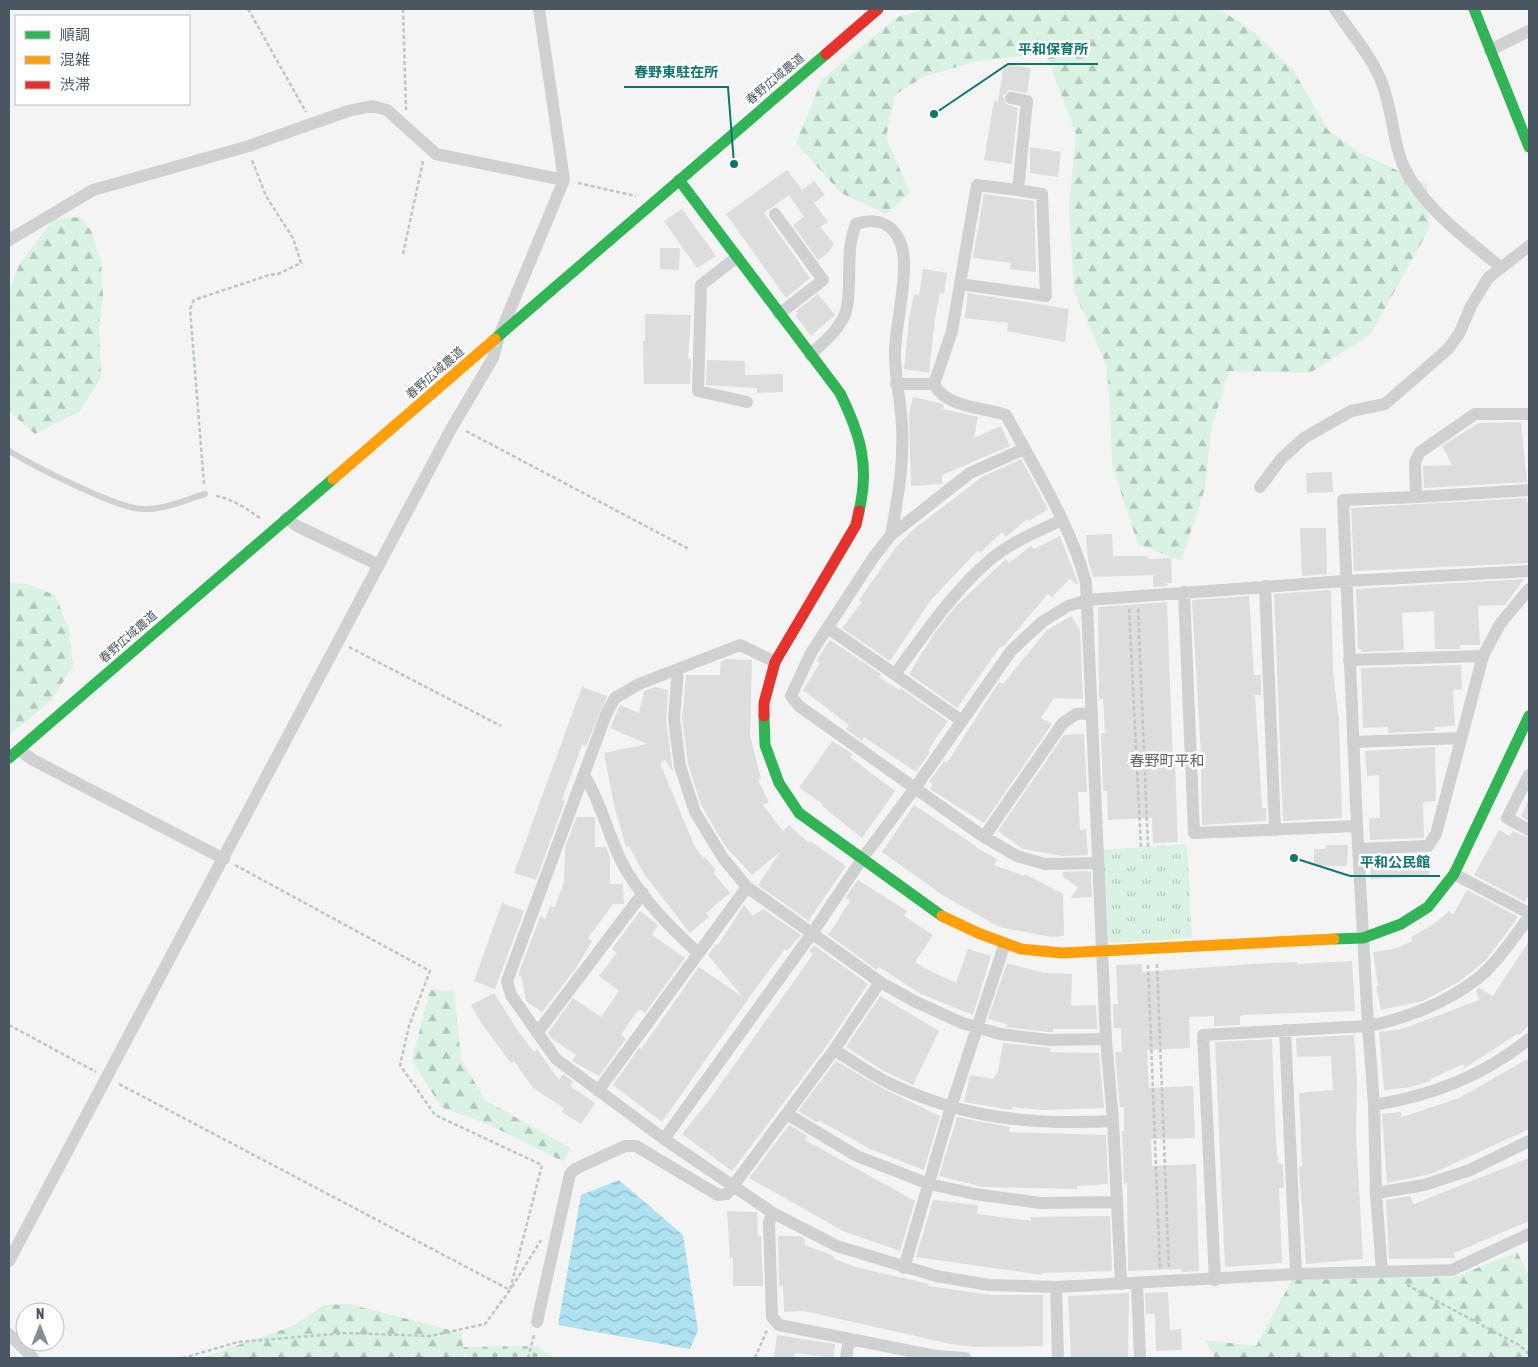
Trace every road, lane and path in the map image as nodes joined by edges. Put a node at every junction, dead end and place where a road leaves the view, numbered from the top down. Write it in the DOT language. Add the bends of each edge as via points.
graph roads {
  1 [pos="248,9"];
  2 [pos="403,9"];
  3 [pos="539,9"];
  4 [pos="878,9"];
  5 [pos="1335,9"];
  6 [pos="1474,9"];
  7 [pos="1529,31"];
  8 [pos="1490,50"];
  9 [pos="1011,98"];
  10 [pos="312,125"];
  11 [pos="407,126"];
  12 [pos="249,146"];
  13 [pos="426,147"];
  14 [pos="1529,147"];
  15 [pos="564,180"];
  16 [pos="679,180"];
  17 [pos="1018,190"];
  18 [pos="649,207"];
  19 [pos="775,214"];
  20 [pos="9,240"];
  21 [pos="1529,246"];
  22 [pos="403,254"];
  23 [pos="737,257"];
  24 [pos="1500,266"];
  25 [pos="960,284"];
  26 [pos="779,314"];
  27 [pos="499,336"];
  28 [pos="810,355"];
  29 [pos="896,384"];
  30 [pos="934,384"];
  31 [pos="747,402"];
  32 [pos="1529,414"];
  33 [pos="454,424"];
  34 [pos="1024,449"];
  35 [pos="9,451"];
  36 [pos="1260,487"];
  37 [pos="1529,490"];
  38 [pos="205,494"];
  39 [pos="1416,497"];
  40 [pos="286,518"];
  41 [pos="1062,520"];
  42 [pos="274,528"];
  43 [pos="891,535"];
  44 [pos="689,549"];
  45 [pos="379,565"];
  46 [pos="1529,571"];
  47 [pos="1345,580"];
  48 [pos="1265,586"];
  49 [pos="1529,589"];
  50 [pos="1184,592"];
  51 [pos="1133,595"];
  52 [pos="1087,600"];
  53 [pos="828,628"];
  54 [pos="339,641"];
  55 [pos="1483,656"];
  56 [pos="1349,660"];
  57 [pos="775,662"];
  58 [pos="678,669"];
  59 [pos="895,674"];
  60 [pos="1092,713"];
  61 [pos="1529,716"];
  62 [pos="962,721"];
  63 [pos="501,726"];
  64 [pos="1461,738"];
  65 [pos="1353,742"];
  66 [pos="20,750"];
  67 [pos="9,758"];
  68 [pos="584,775"];
  69 [pos="1529,775"];
  70 [pos="915,788"];
  71 [pos="1357,826"];
  72 [pos="1276,830"];
  73 [pos="1529,830"];
  74 [pos="984,837"];
  75 [pos="1141,847"];
  76 [pos="1148,847"];
  77 [pos="1358,849"];
  78 [pos="224,859"];
  79 [pos="862,859"];
  80 [pos="1098,862"];
  81 [pos="1454,874"];
  82 [pos="747,886"];
  83 [pos="643,893"];
  84 [pos="1529,915"];
  85 [pos="813,932"];
  86 [pos="1363,938"];
  87 [pos="1005,943"];
  88 [pos="1152,948"];
  89 [pos="1104,951"];
  90 [pos="698,952"];
  91 [pos="880,982"];
  92 [pos="9,1025"];
  93 [pos="1368,1026"];
  94 [pos="978,1028"];
  95 [pos="1285,1030"];
  96 [pos="537,1033"];
  97 [pos="1106,1039"];
  98 [pos="1529,1039"];
  99 [pos="834,1050"];
  100 [pos="107,1078"];
  101 [pos="598,1091"];
  102 [pos="1374,1105"];
  103 [pos="951,1107"];
  104 [pos="787,1114"];
  105 [pos="1113,1121"];
  106 [pos="664,1139"];
  107 [pos="1529,1141"];
  108 [pos="929,1184"];
  109 [pos="734,1186"];
  110 [pos="1376,1192"];
  111 [pos="1117,1202"];
  112 [pos="773,1213"];
  113 [pos="1529,1234"];
  114 [pos="544,1235"];
  115 [pos="9,1261"];
  116 [pos="904,1268"];
  117 [pos="1382,1272"];
  118 [pos="1296,1274"];
  119 [pos="1215,1280"];
  120 [pos="1165,1283"];
  121 [pos="1121,1284"];
  122 [pos="1136,1284"];
  123 [pos="1056,1287"];
  124 [pos="510,1290"];
  125 [pos="772,1317"];
  126 [pos="537,1322"];
  127 [pos="9,1334"];
  128 [pos="849,1339"];
  129 [pos="1529,1354"];
  130 [pos="33,1358"];
  131 [pos="184,1358"];
  132 [pos="528,1358"];
  133 [pos="755,1358"];
  134 [pos="846,1358"];
  135 [pos="965,1358"];
  136 [pos="1058,1358"];
  137 [pos="1140,1358"];
  1 -- 10 [label="path"];
  2 -- 11 [label="path"];
  3 -- 15 [label="street"];
  4 -- 16 [label="street, 春野広域農道"];
  5 -- 24 [label="street" via="1376,67 1384,88 1397,151 1412,183 1433,209"];
  6 -- 8 [label="street"];
  7 -- 8 [label="street"];
  8 -- 14 [label="street"];
  9 -- 17 [label="street" via="1027,101"];
  10 -- 11 [label="street" via="372,106 387,110"];
  10 -- 12 [label="street"];
  11 -- 13 [label="street"];
  12 -- 20 [label="street" via="93,190"];
  12 -- 38 [label="path" via="266,196 293,238 301,263 278,274 194,300 190,309"];
  13 -- 15 [label="street" via="436,154"];
  13 -- 22 [label="path"];
  15 -- 18 [label="path" via="643,198"];
  15 -- 27 [label="street"];
  16 -- 18 [label="street, 春野広域農道"];
  16 -- 23 [label="street"];
  17 -- 25 [label="street" via="977,185"];
  17 -- 25 [label="street" via="1042,194 1046,296"];
  18 -- 27 [label="street, 春野広域農道"];
  19 -- 26 [label="street" via="824,280"];
  21 -- 24 [label="street"];
  23 -- 26 [label="street"];
  23 -- 31 [label="street" via="701,285 698,391"];
  24 -- 36 [label="street" via="1488,278 1448,349 1385,404 1351,411 1304,438 1281,459"];
  25 -- 30 [label="street" via="952,331"];
  26 -- 28 [label="street"];
  27 -- 33 [label="street" via="493,358"];
  27 -- 40 [label="street, 春野広域農道"];
  28 -- 29 [label="street" via="834,333 847,309 850,237 856,224 869,219 882,221 901,243 904,259 895,350"];
  28 -- 57 [label="street" via="840,393 857,428 863,458 864,491 856,525"];
  29 -- 30 [label="street"];
  29 -- 43 [label="street" via="902,424 903,471"];
  30 -- 34 [label="street" via="938,393 956,403 1006,415"];
  32 -- 39 [label="street" via="1475,414 1420,452 1415,462"];
  33 -- 44 [label="path"];
  33 -- 45 [label="street"];
  34 -- 41 [label="street"];
  34 -- 43 [label="street" via="970,473"];
  35 -- 38 [label="lane" via="65,480 140,509 163,508"];
  37 -- 39 [label="street"];
  38 -- 42 [label="path" via="225,497"];
  39 -- 47 [label="street" via="1343,500"];
  40 -- 42 [label="street, 春野広域農道"];
  40 -- 45 [label="street"];
  41 -- 52 [label="street" via="1080,559"];
  41 -- 59 [label="street" via="1030,534 992,558 953,596"];
  42 -- 66 [label="street, 春野広域農道"];
  43 -- 53 [label="street"];
  45 -- 54 [label="street"];
  46 -- 47 [label="street"];
  47 -- 48 [label="street"];
  47 -- 56 [label="street"];
  48 -- 50 [label="street"];
  48 -- 72 [label="street"];
  49 -- 55 [label="street" via="1500,624"];
  50 -- 51 [label="street"];
  50 -- 72 [label="street" via="1194,833"];
  51 -- 52 [label="street"];
  51 -- 75 [label="path"];
  51 -- 76 [label="path"];
  52 -- 60 [label="street"];
  52 -- 62 [label="street" via="1068,606 1042,622 1011,651"];
  53 -- 59 [label="street"];
  53 -- 70 [label="street" via="811,653 791,696 799,706"];
  54 -- 63 [label="path"];
  54 -- 78 [label="street"];
  55 -- 56 [label="street"];
  55 -- 64 [label="street"];
  56 -- 65 [label="street"];
  57 -- 58 [label="street" via="740,646"];
  57 -- 79 [label="street" via="764,703 765,745 779,783 799,813"];
  58 -- 68 [label="street" via="639,684 615,698"];
  58 -- 82 [label="street" via="674,719 680,766 695,812 723,858"];
  59 -- 62 [label="street"];
  60 -- 74 [label="street" via="1076,714 1062,724"];
  60 -- 80 [label="street"];
  61 -- 81 [label="street"];
  62 -- 70 [label="street"];
  64 -- 65 [label="street"];
  64 -- 77 [label="street" via="1436,834 1428,846"];
  65 -- 71 [label="street"];
  66 -- 67 [label="street, 春野広域農道"];
  66 -- 78 [label="street" via="33,760"];
  68 -- 83 [label="street" via="594,790 626,870"];
  68 -- 96 [label="street" via="507,981 511,995"];
  69 -- 73 [label="street" via="1507,818"];
  70 -- 74 [label="street"];
  70 -- 79 [label="street"];
  71 -- 72 [label="street"];
  71 -- 77 [label="street"];
  74 -- 80 [label="street" via="1017,856 1045,864"];
  77 -- 86 [label="street"];
  78 -- 100 [label="street"];
  78 -- 124 [label="path" via="430,971 409,1026 400,1065 435,1115 542,1165"];
  79 -- 85 [label="street"];
  79 -- 87 [label="street" via="935,912 978,934"];
  80 -- 89 [label="street"];
  81 -- 84 [label="street"];
  81 -- 86 [label="street" via="1428,907 1402,924"];
  82 -- 85 [label="street"];
  82 -- 90 [label="street"];
  83 -- 90 [label="street" via="665,922"];
  83 -- 96 [label="street"];
  84 -- 93 [label="street" via="1503,952 1477,979 1425,1008 1394,1021"];
  85 -- 91 [label="street"];
  85 -- 106 [label="street"];
  86 -- 88 [label="street"];
  86 -- 93 [label="street"];
  87 -- 89 [label="street" via="1021,949 1062,953"];
  87 -- 94 [label="street"];
  88 -- 89 [label="street"];
  88 -- 120 [label="path"];
  88 -- 120 [label="path"];
  89 -- 97 [label="street"];
  90 -- 101 [label="street"];
  91 -- 94 [label="street" via="922,1005"];
  91 -- 99 [label="street"];
  92 -- 100 [label="path"];
  93 -- 95 [label="street"];
  93 -- 102 [label="street"];
  94 -- 97 [label="street" via="1049,1040"];
  94 -- 103 [label="street"];
  95 -- 118 [label="street"];
  95 -- 119 [label="street" via="1203,1035"];
  96 -- 101 [label="street" via="556,1059"];
  97 -- 105 [label="street"];
  98 -- 102 [label="street" via="1510,1055 1462,1081 1408,1100"];
  99 -- 103 [label="street" via="891,1084"];
  99 -- 104 [label="street"];
  100 -- 115 [label="street"];
  100 -- 124 [label="path"];
  101 -- 106 [label="street"];
  102 -- 110 [label="street"];
  103 -- 105 [label="street" via="1014,1120 1060,1123"];
  103 -- 108 [label="street"];
  104 -- 108 [label="street" via="857,1156"];
  104 -- 109 [label="street"];
  105 -- 111 [label="street"];
  106 -- 109 [label="street"];
  107 -- 110 [label="street" via="1470,1170 1424,1185"];
  108 -- 111 [label="street" via="1040,1203"];
  108 -- 116 [label="street"];
  109 -- 112 [label="street"];
  109 -- 126 [label="street" via="727,1194 718,1195 636,1146 625,1146 575,1168 570,1174"];
  110 -- 117 [label="street"];
  111 -- 121 [label="street"];
  112 -- 116 [label="street" via="837,1246"];
  112 -- 125 [label="street" via="769,1222"];
  113 -- 117 [label="street" via="1452,1270"];
  114 -- 124 [label="path"];
  116 -- 123 [label="street" via="989,1285"];
  117 -- 118 [label="street"];
  117 -- 129 [label="path" via="1519,1345"];
  118 -- 119 [label="street"];
  119 -- 120 [label="street"];
  120 -- 122 [label="street"];
  121 -- 122 [label="street"];
  121 -- 123 [label="street"];
  122 -- 137 [label="street"];
  123 -- 136 [label="street"];
  124 -- 131 [label="path" via="485,1324 430,1336 347,1333 238,1342"];
  125 -- 128 [label="street" via="779,1325"];
  125 -- 133 [label="path"];
  126 -- 132 [label="path"];
  127 -- 130 [label="street"];
  128 -- 134 [label="street"];
  128 -- 135 [label="street" via="936,1356"];
}
